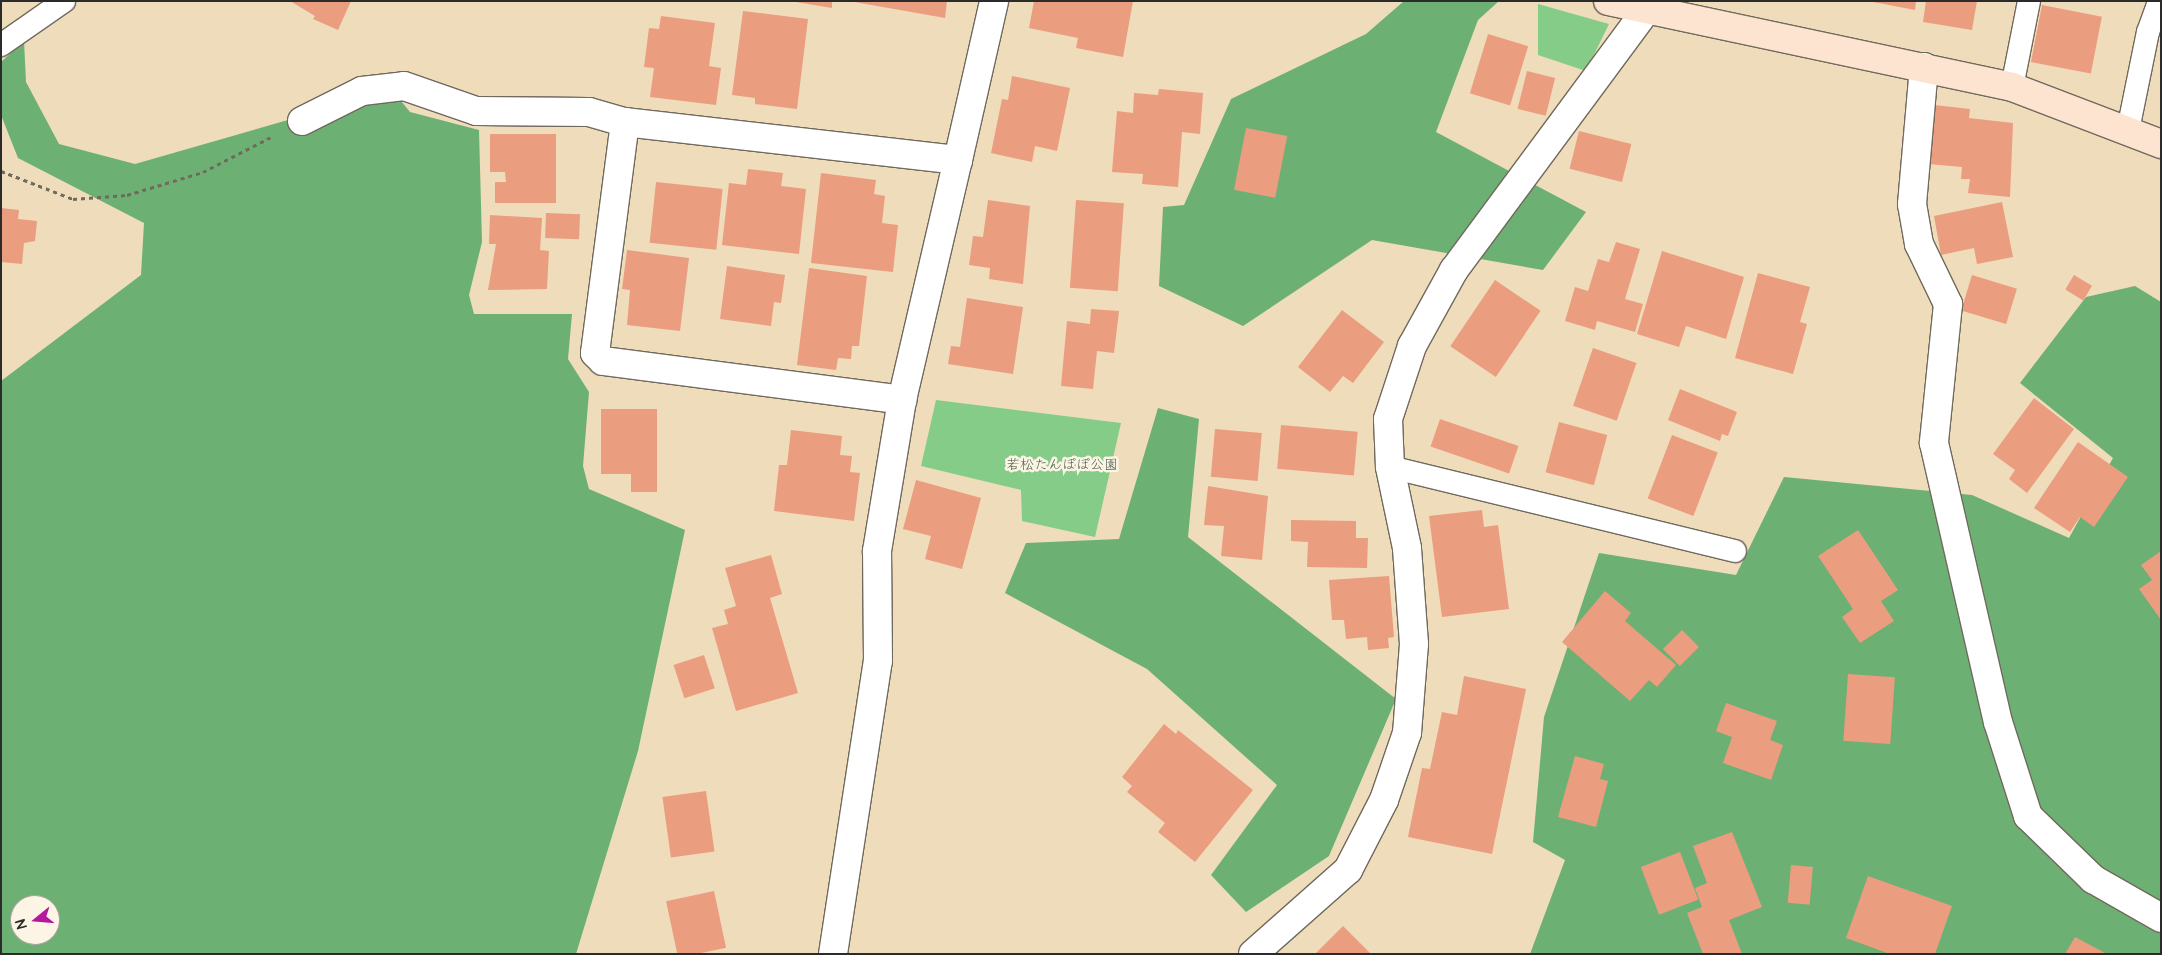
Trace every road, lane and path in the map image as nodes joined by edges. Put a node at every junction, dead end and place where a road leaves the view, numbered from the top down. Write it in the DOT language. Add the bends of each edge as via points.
graph roads {
  1 [pos="64,1"];
  2 [pos="994,1"];
  3 [pos="1608,1"];
  4 [pos="2029,1"];
  5 [pos="2159,1"];
  6 [pos="1652,6"];
  7 [pos="1,45"];
  8 [pos="1924,67"];
  9 [pos="2012,86"];
  10 [pos="302,121"];
  11 [pos="625,122"];
  12 [pos="2128,130"];
  13 [pos="2161,144"];
  14 [pos="958,160"];
  15 [pos="1,171"];
  16 [pos="902,400"];
  17 [pos="1390,467"];
  18 [pos="1735,551"];
  19 [pos="2161,918"];
  20 [pos="833,954"];
  21 [pos="1253,954"];
  1 -- 7 [label="lane"];
  2 -- 14 [label="street"];
  3 -- 6 [label="street"];
  4 -- 9 [label="lane"];
  5 -- 12 [label="lane" via="2148,32"];
  6 -- 8 [label="street"];
  6 -- 17 [label="street" via="1454,270 1412,346 1388,419"];
  8 -- 9 [label="street"];
  8 -- 19 [label="street" via="1912,204 1919,244 1948,304 1934,444 1998,722 2028,816 2093,879"];
  9 -- 12 [label="street"];
  10 -- 11 [label="street" via="362,91 404,86 476,111 589,112"];
  10 -- 15 [label="path" via="202,172 127,195 73,199"];
  11 -- 14 [label="street"];
  11 -- 16 [label="street" via="595,353 603,361"];
  12 -- 13 [label="street"];
  14 -- 16 [label="street"];
  16 -- 20 [label="street" via="877,551 878,661"];
  17 -- 18 [label="lane"];
  17 -- 21 [label="street" via="1407,548 1414,644 1407,733 1384,800 1348,870"];
}
